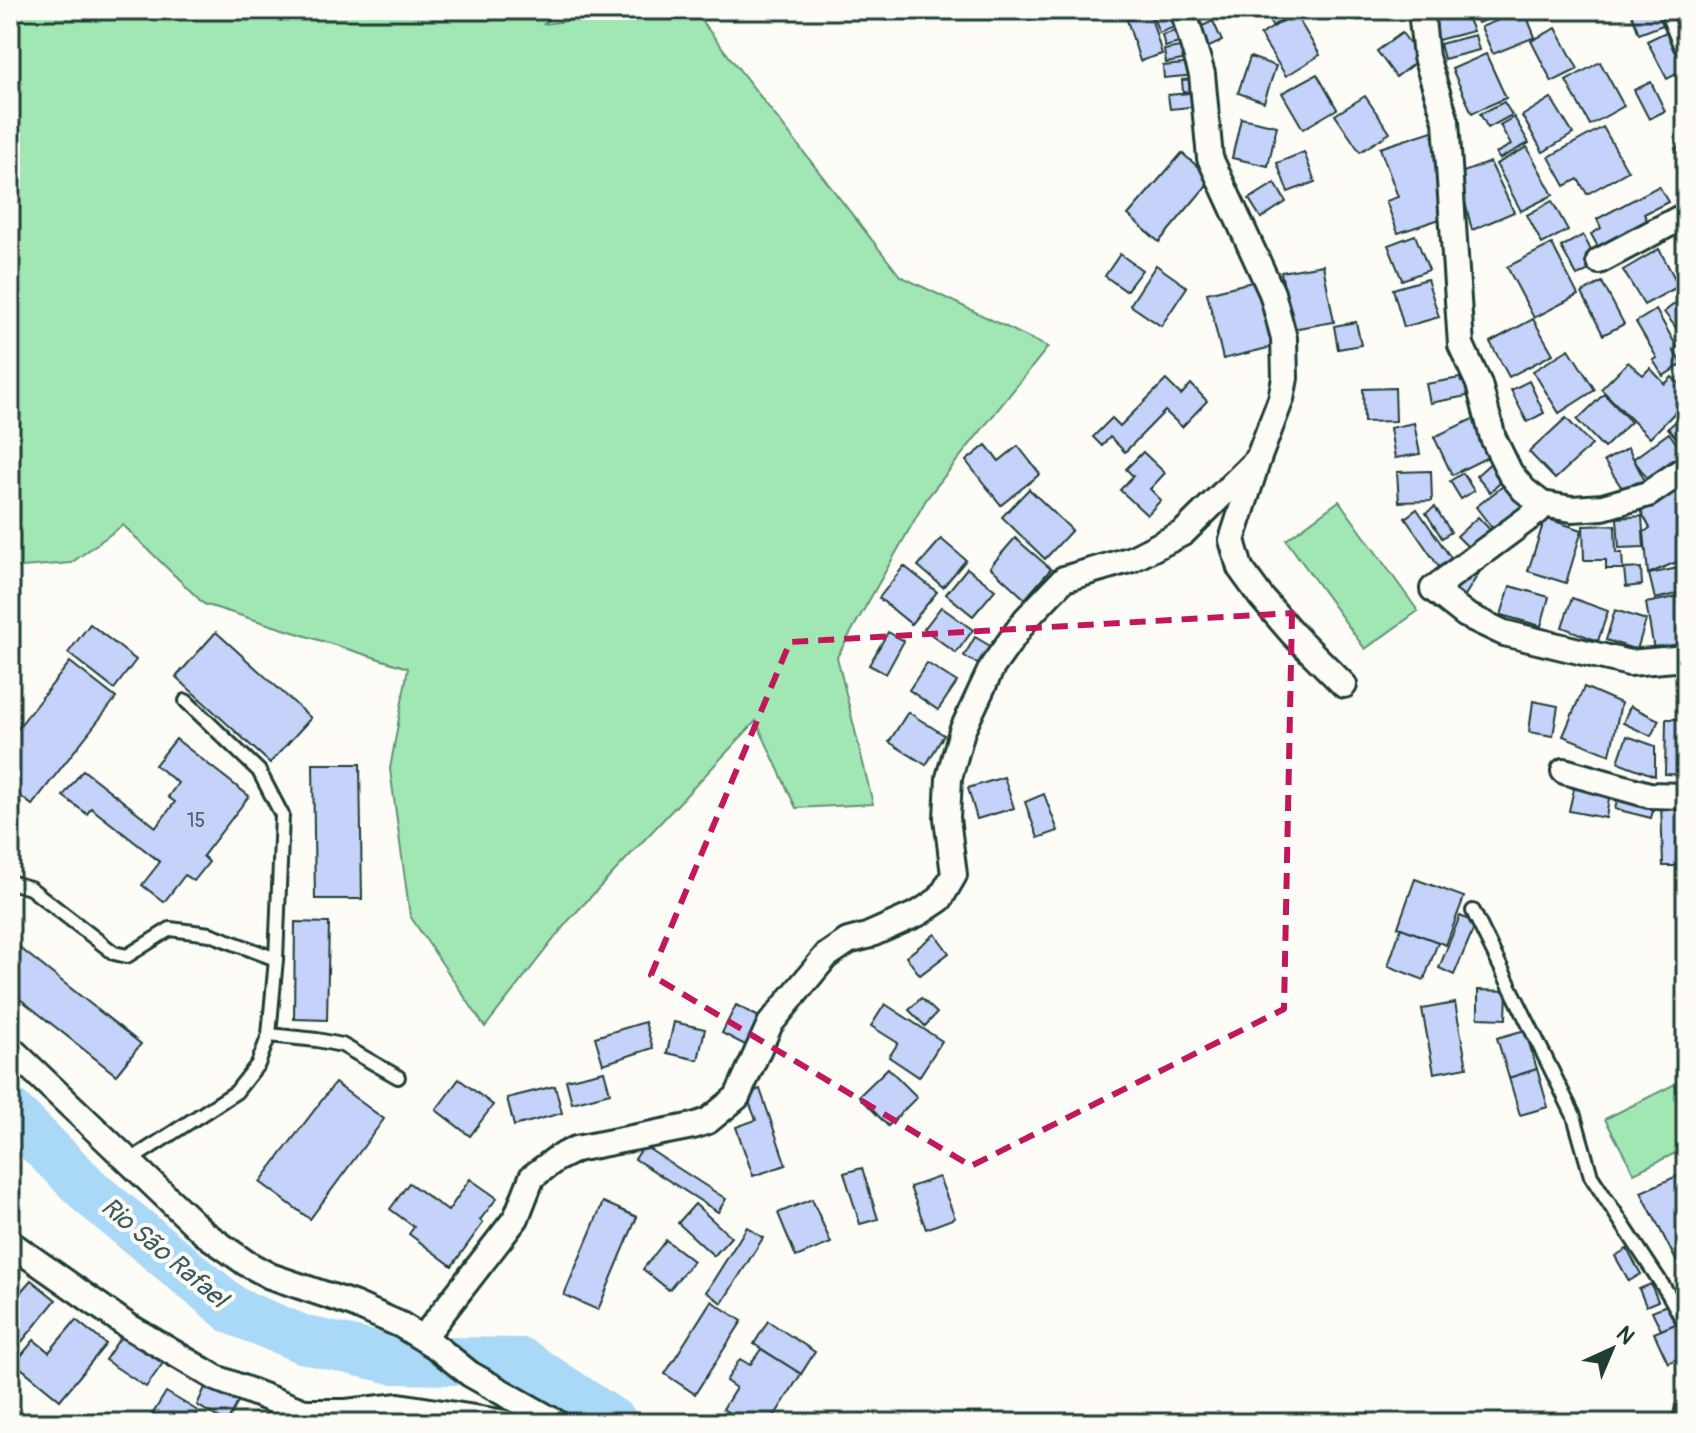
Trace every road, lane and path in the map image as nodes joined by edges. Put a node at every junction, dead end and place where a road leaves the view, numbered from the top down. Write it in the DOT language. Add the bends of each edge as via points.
graph roads {
  1 [pos="1183,10"];
  2 [pos="1421,10"];
  3 [pos="1672,10"];
  4 [pos="1686,44"];
  5 [pos="1686,215"];
  6 [pos="1599,261"];
  7 [pos="1258,459"];
  8 [pos="1686,468"];
  9 [pos="1542,504"];
  10 [pos="1686,658"];
  11 [pos="1344,685"];
  12 [pos="186,701"];
  13 [pos="1564,771"];
  14 [pos="1686,796"];
  15 [pos="10,882"];
  16 [pos="1473,911"];
  17 [pos="276,959"];
  18 [pos="269,1035"];
  19 [pos="10,1048"];
  20 [pos="398,1077"];
  21 [pos="129,1161"];
  22 [pos="10,1243"];
  23 [pos="1686,1326"];
  24 [pos="429,1342"];
  25 [pos="506,1423"];
  26 [pos="557,1423"];
  1 -- 7 [label="street" via="1202,74 1210,158 1272,293 1284,338 1281,399"];
  2 -- 9 [label="street" via="1426,57 1446,121 1461,345 1510,473"];
  3 -- 4 [label="street"];
  5 -- 6 [label="street"];
  7 -- 11 [label="street" via="1232,540 1240,568 1292,633"];
  7 -- 24 [label="street" via="1183,533 1132,559 1064,579 1026,619 992,667 962,731 949,778 947,818 954,875 940,899 826,956 770,1024 737,1097 708,1121 576,1149 532,1177 516,1218"];
  8 -- 9 [label="street" via="1648,494 1603,507"];
  9 -- 10 [label="street" via="1433,589 1457,610 1504,633 1629,663"];
  12 -- 17 [label="lane" via="259,771 282,815"];
  13 -- 14 [label="street" via="1649,795"];
  15 -- 17 [label="lane" via="30,888 114,953 127,956 170,929 210,934"];
  16 -- 23 [label="lane" via="1574,1116 1591,1176"];
  17 -- 18 [label="lane"];
  18 -- 20 [label="lane" via="342,1045"];
  18 -- 21 [label="lane" via="258,1064 236,1092"];
  19 -- 21 [label="street"];
  21 -- 24 [label="street" via="204,1233 246,1263 353,1304"];
  22 -- 25 [label="street" via="128,1326 216,1378 304,1412 399,1406"];
  24 -- 26 [label="street" via="470,1374"];
}
